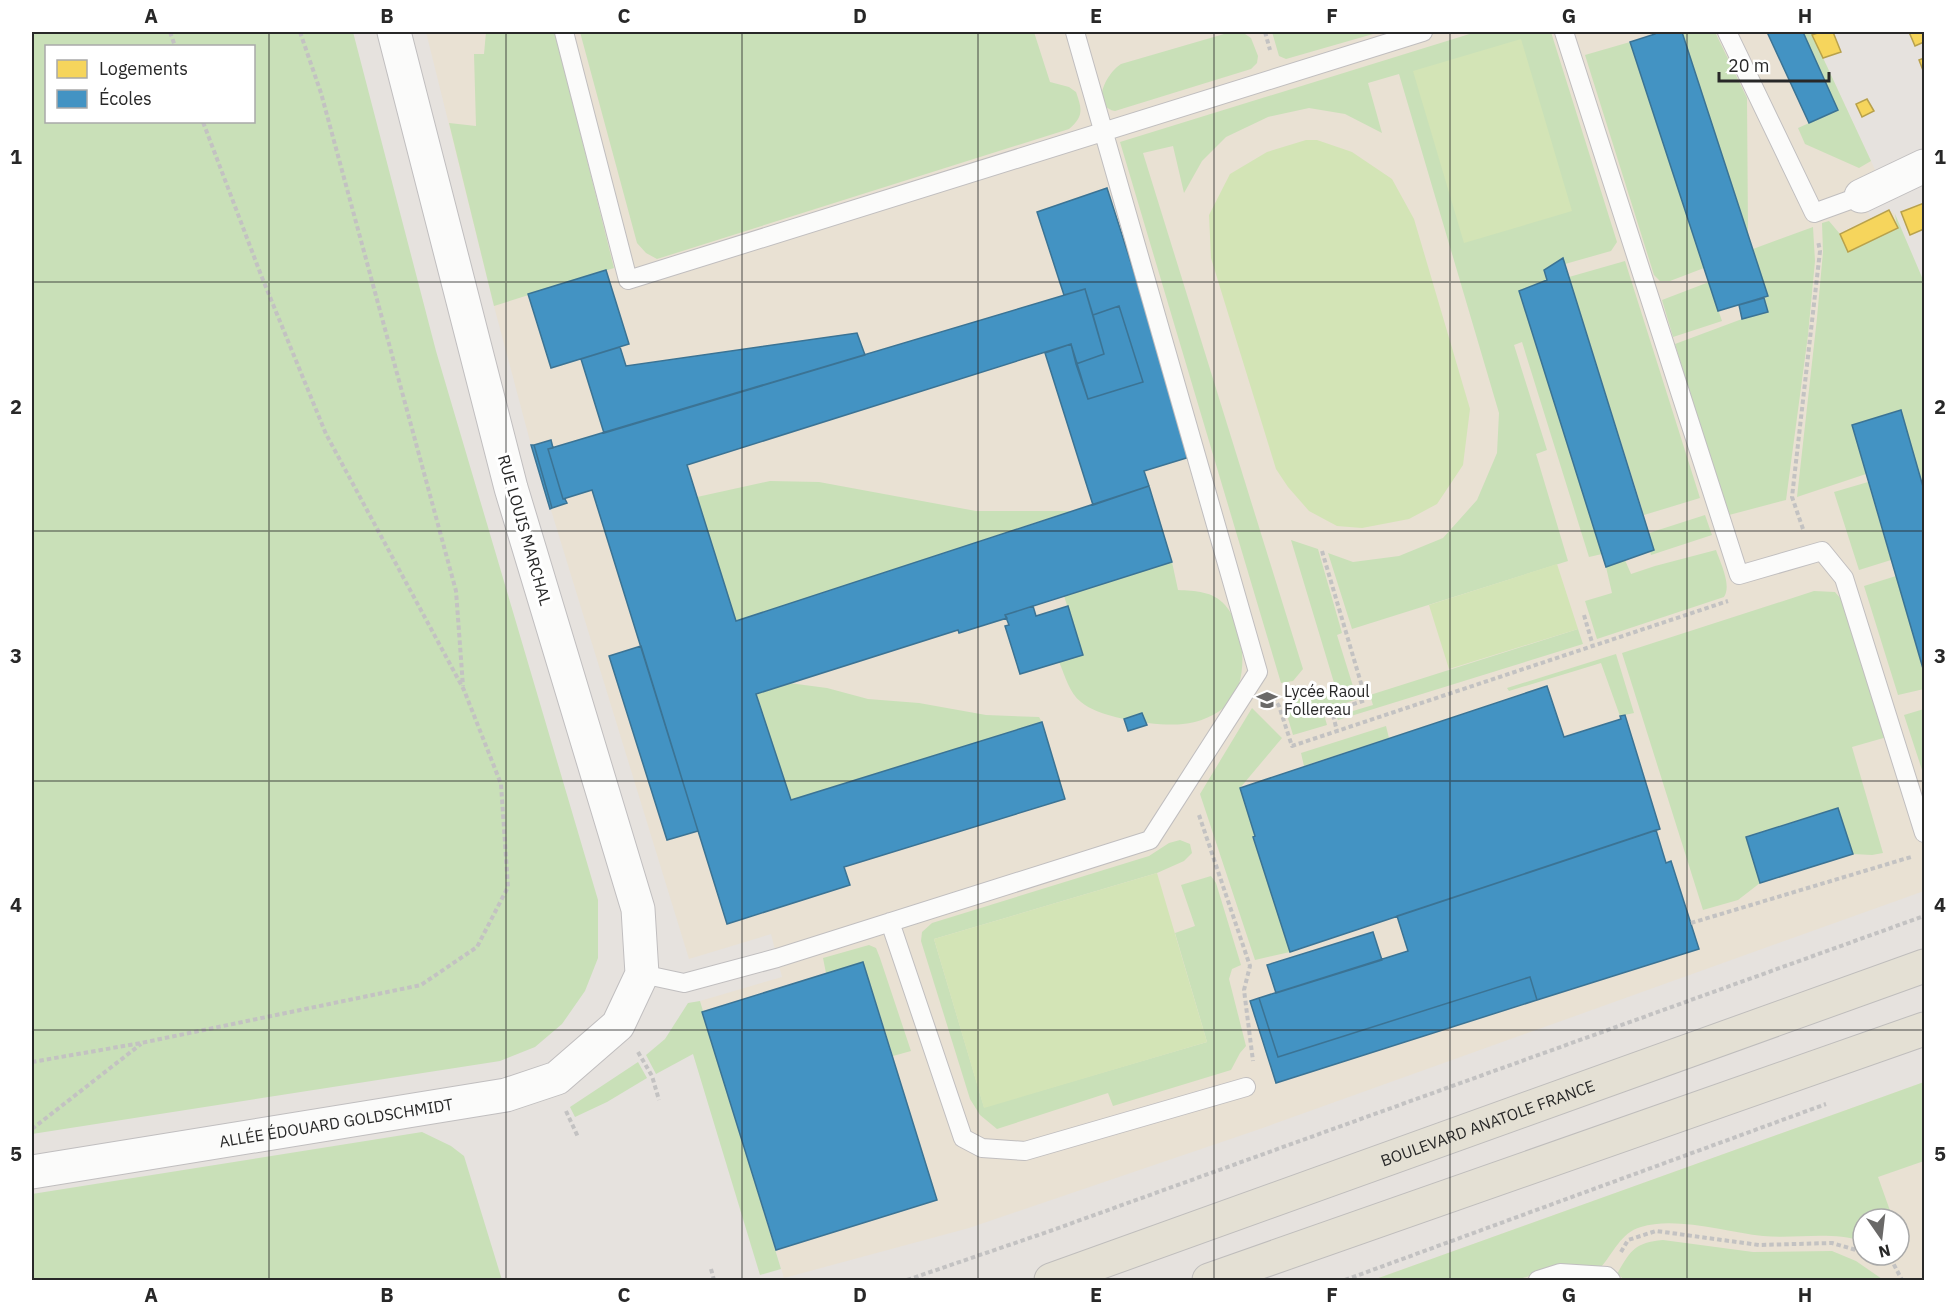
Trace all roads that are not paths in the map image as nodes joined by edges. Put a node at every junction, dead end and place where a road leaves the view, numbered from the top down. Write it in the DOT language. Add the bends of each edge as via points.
graph roads {
  1 [pos="394,32"];
  2 [pos="564,32"];
  3 [pos="1075,32"];
  4 [pos="1423,32"];
  5 [pos="1564,32"];
  6 [pos="1728,32"];
  7 [pos="1104,130"];
  8 [pos="1924,166"];
  9 [pos="1861,196"];
  10 [pos="1924,833"];
  11 [pos="890,922"];
  12 [pos="1924,966"];
  13 [pos="642,974"];
  14 [pos="618,1025"];
  15 [pos="1924,1029"];
  16 [pos="1246,1087"];
  17 [pos="32,1172"];
  18 [pos="1228,1277"];
  19 [pos="1609,1278"];
  20 [pos="1051,1281"];
  21 [pos="1538,1281"];
  1 -- 13 [label="street, RUE LOUIS MARCHAL" via="512,488 638,909"];
  2 -- 7 [label="lane" via="628,280"];
  3 -- 7 [label="lane"];
  4 -- 7 [label="lane"];
  5 -- 10 [label="lane" via="1739,575 1822,551 1844,578"];
  6 -- 9 [label="lane" via="1814,213"];
  7 -- 11 [label="lane" via="1258,672 1149,840"];
  8 -- 9 [label="street"];
  11 -- 13 [label="lane" via="684,983"];
  11 -- 16 [label="lane" via="963,1138 982,1148 1025,1151"];
  12 -- 20 [label="main road, BOULEVARD ANATOLE FRANCE"];
  13 -- 14 [label="street, RUE LOUIS MARCHAL"];
  14 -- 17 [label="street, ALLÉE ÉDOUARD GOLDSCHMIDT" via="557,1078 506,1095"];
  15 -- 18 [label="main road"];
  19 -- 21 [label="lane" via="1560,1273"];
}
